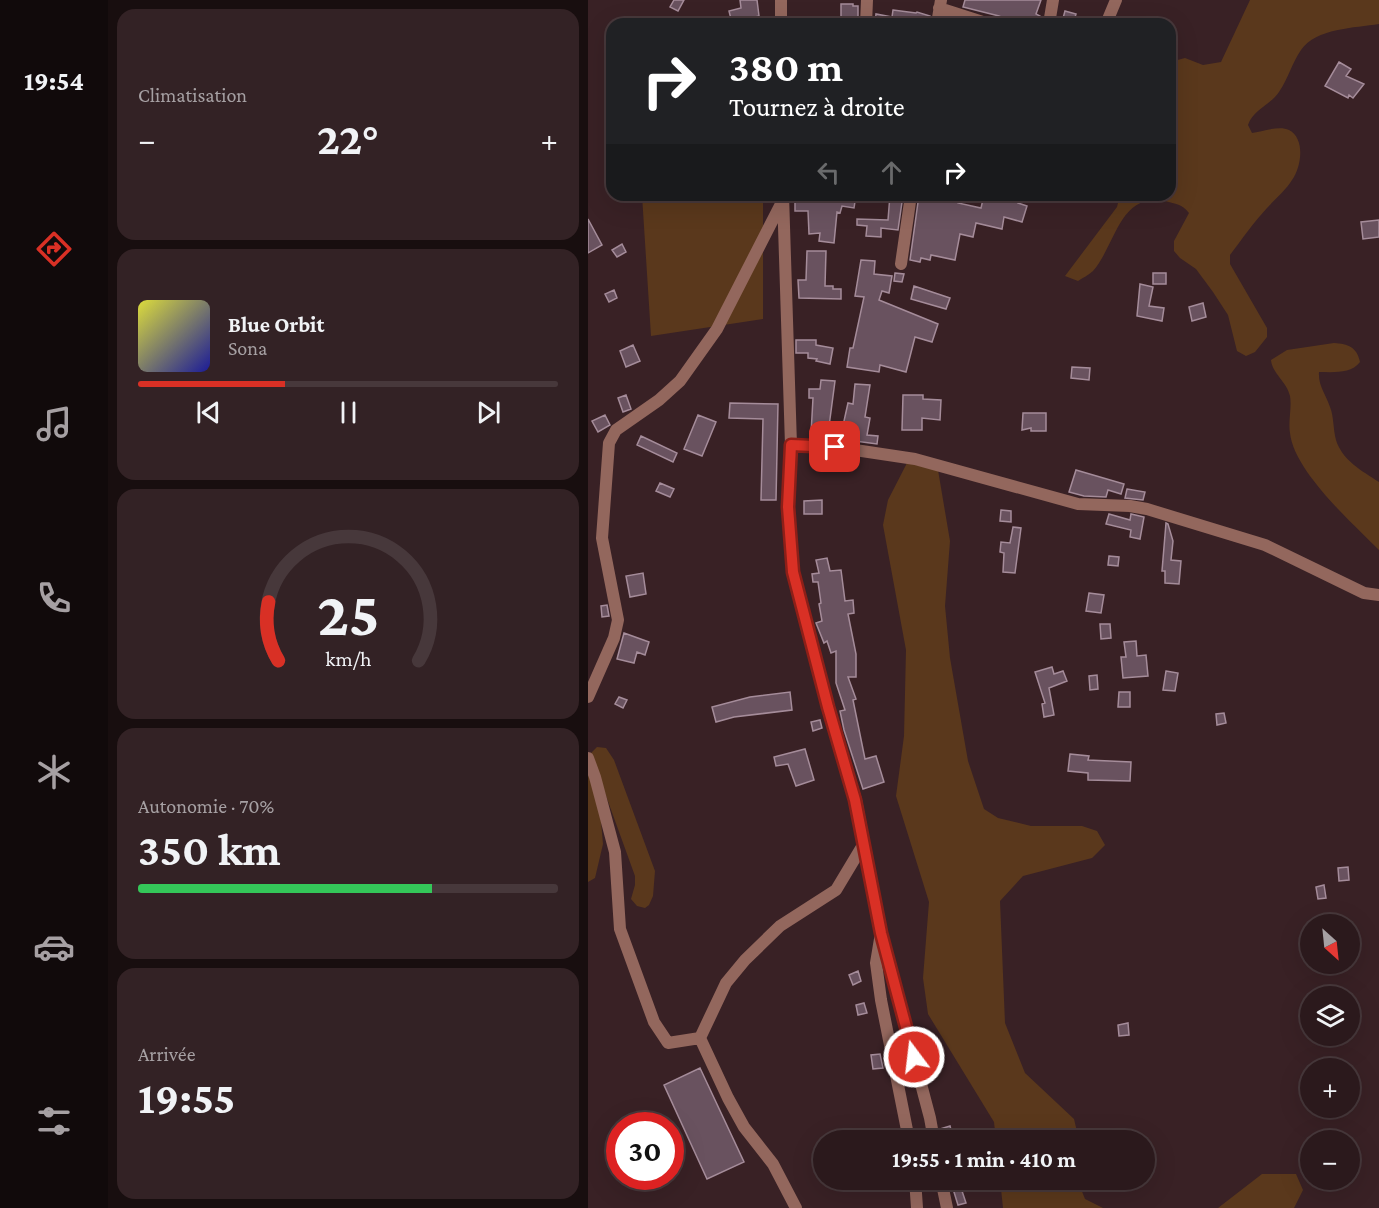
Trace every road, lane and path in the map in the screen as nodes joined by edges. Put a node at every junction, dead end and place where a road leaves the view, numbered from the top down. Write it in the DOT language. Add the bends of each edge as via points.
graph roads {
  1 [pos="781,0"];
  2 [pos="867,0"];
  3 [pos="1053,0"];
  4 [pos="1116,0"];
  5 [pos="940,4"];
  6 [pos="782,18"];
  7 [pos="866,18"];
  8 [pos="974,18"];
  9 [pos="1050,18"];
  10 [pos="1108,18"];
  11 [pos="781,201"];
  12 [pos="783,201"];
  13 [pos="910,201"];
  14 [pos="901,264"];
  15 [pos="791,445"];
  16 [pos="1379,595"];
  17 [pos="588,697"];
  18 [pos="588,758"];
  19 [pos="863,845"];
  20 [pos="881,933"];
  21 [pos="700,1038"];
  22 [pos="907,1130"];
  23 [pos="932,1130"];
  24 [pos="916,1190"];
  25 [pos="943,1190"];
  26 [pos="796,1208"];
  27 [pos="917,1208"];
  28 [pos="946,1208"];
  1 -- 6 [label="street"];
  2 -- 7 [label="street"];
  3 -- 9 [label="street"];
  4 -- 10 [label="street"];
  5 -- 8 [label="street"];
  11 -- 17 [label="street" via="717,329 680,381 616,430 609,443 602,538 618,620"];
  12 -- 15 [label="street"];
  13 -- 14 [label="street"];
  15 -- 16 [label="street" via="915,459 1078,504 1147,509 1265,545 1365,593"];
  15 -- 19 [label="street" via="788,507 793,572 855,800"];
  18 -- 21 [label="street" via="615,852 621,929 654,1022 668,1043"];
  19 -- 20 [label="street"];
  19 -- 21 [label="street" via="836,890 780,926 745,960 726,983"];
  20 -- 22 [label="street" via="876,963"];
  20 -- 23 [label="street"];
  21 -- 26 [label="street" via="744,1128 773,1164"];
  24 -- 27 [label="street"];
  25 -- 28 [label="street"];
}
